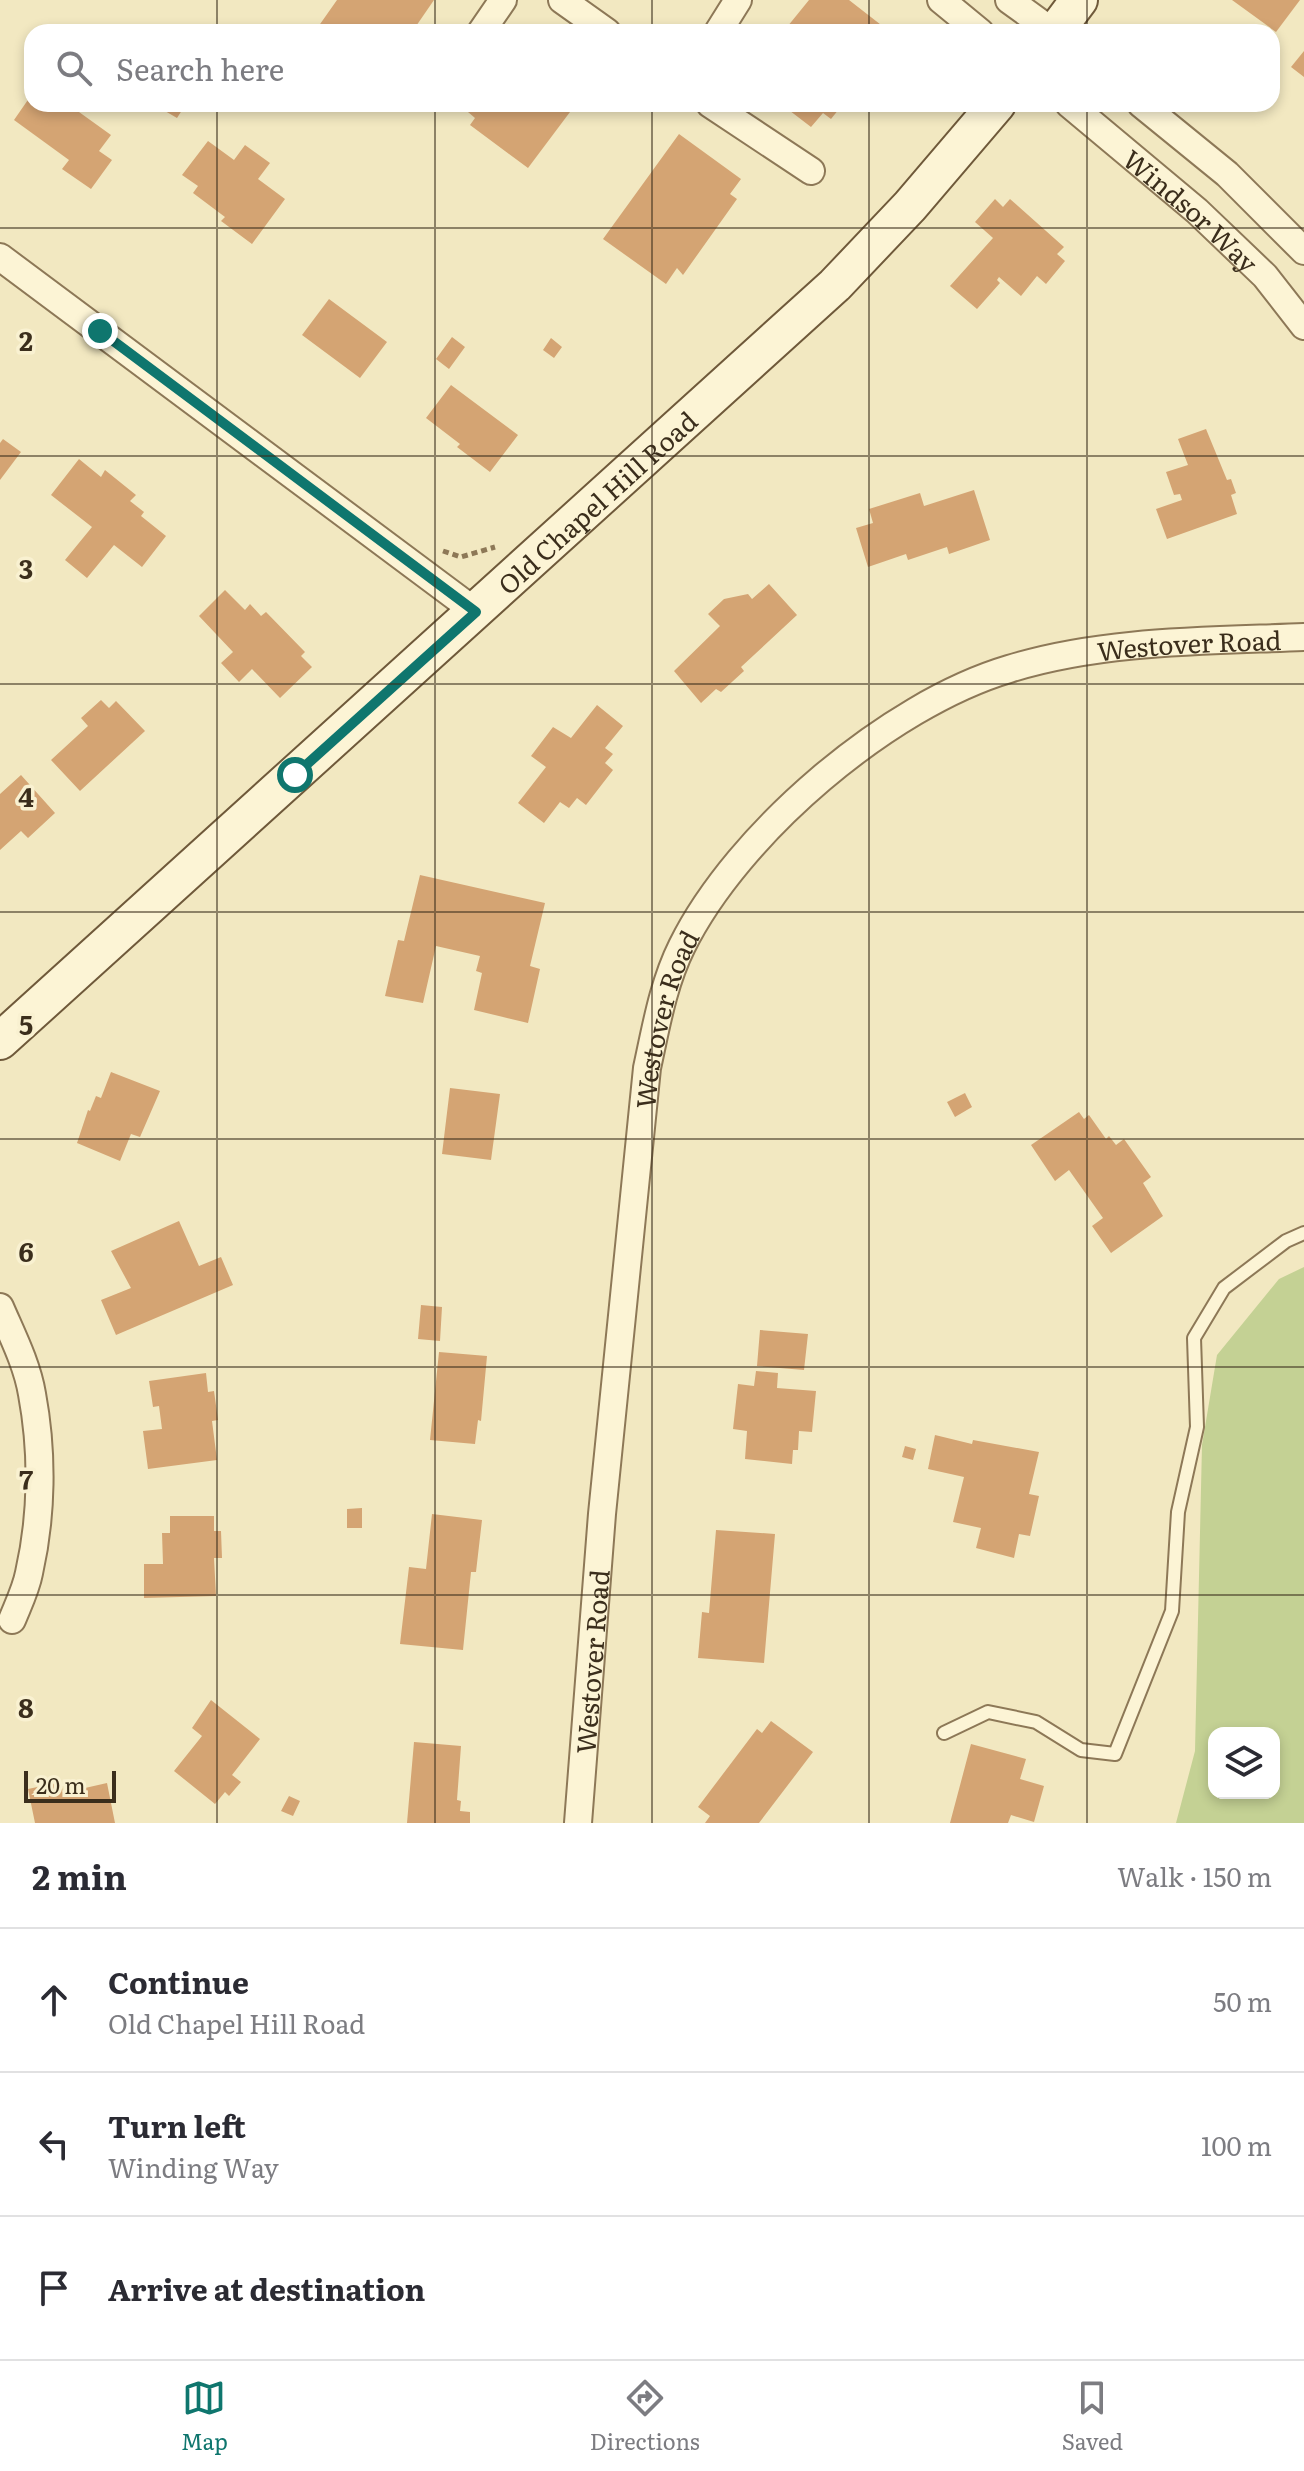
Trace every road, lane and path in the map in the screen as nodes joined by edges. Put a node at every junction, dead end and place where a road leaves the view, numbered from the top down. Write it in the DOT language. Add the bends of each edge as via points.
graph roads {
  1 [pos="503,0"];
  2 [pos="562,0"];
  3 [pos="738,0"];
  4 [pos="941,0"];
  5 [pos="1009,0"];
  6 [pos="1079,0"];
  7 [pos="486,24"];
  8 [pos="596,24"];
  9 [pos="723,24"];
  10 [pos="970,24"];
  11 [pos="1043,24"];
  12 [pos="1060,24"];
  13 [pos="722,112"];
  14 [pos="990,112"];
  15 [pos="1079,112"];
  16 [pos="1151,112"];
  17 [pos="811,171"];
  18 [pos="1304,251"];
  19 [pos="0,257"];
  20 [pos="1304,326"];
  21 [pos="504,545"];
  22 [pos="431,547"];
  23 [pos="476,612"];
  24 [pos="1304,637"];
  25 [pos="0,1041"];
  26 [pos="1304,1233"];
  27 [pos="0,1307"];
  28 [pos="12,1620"];
  29 [pos="944,1733"];
  30 [pos="578,1823"];
  1 -- 7 [label="street"];
  2 -- 8 [label="street"];
  3 -- 9 [label="street"];
  4 -- 10 [label="street"];
  5 -- 11 [label="street"];
  6 -- 12 [label="street"];
  13 -- 17 [label="street"];
  14 -- 23 [label="street, Old Chapel Hill Road" via="835,285"];
  15 -- 20 [label="street, Windsor Way" via="1197,211 1265,276"];
  16 -- 18 [label="street, Windsor Way" via="1227,174"];
  19 -- 23 [label="street"];
  21 -- 22 [label="path" via="461,557"];
  23 -- 25 [label="street, Old Chapel Hill Road"];
  24 -- 30 [label="street, Westover Road" via="1094,650 979,679 894,725 818,782 728,873 683,944 647,1068 602,1514"];
  26 -- 29 [label="lane" via="1224,1288 1194,1338 1197,1427 1178,1512 1172,1611 1115,1754 1081,1750 1036,1722 988,1712"];
  27 -- 28 [label="street" via="24,1364 39,1453 29,1577"];
}
